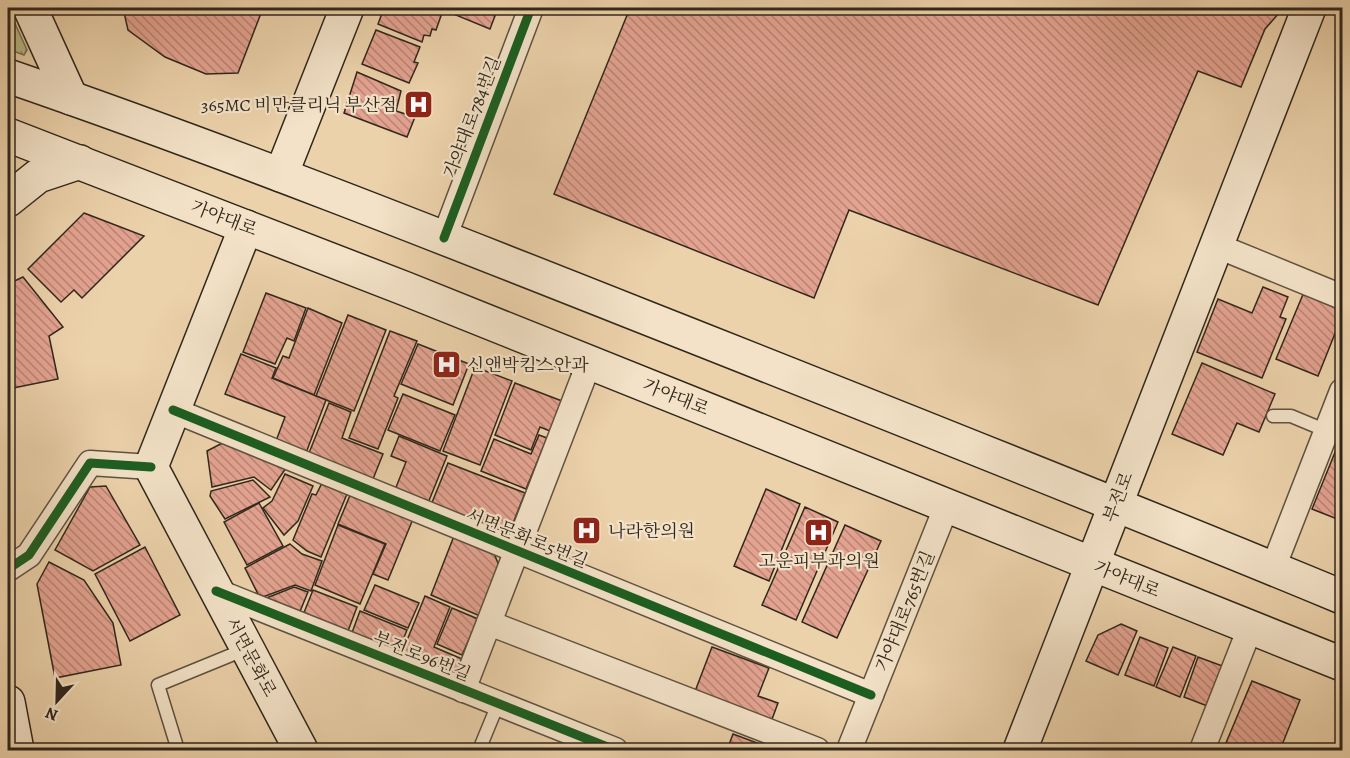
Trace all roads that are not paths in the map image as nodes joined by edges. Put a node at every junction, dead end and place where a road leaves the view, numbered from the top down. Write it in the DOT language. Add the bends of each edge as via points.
graph roads {
  1 [pos="30,8"];
  2 [pos="347,8"];
  3 [pos="531,8"];
  4 [pos="1309,8"];
  5 [pos="8,76"];
  6 [pos="71,98"];
  7 [pos="8,135"];
  8 [pos="80,162"];
  9 [pos="281,175"];
  10 [pos="8,200"];
  11 [pos="246,227"];
  12 [pos="444,238"];
  13 [pos="1215,244"];
  14 [pos="1342,297"];
  15 [pos="589,363"];
  16 [pos="1342,391"];
  17 [pos="172,410"];
  18 [pos="1273,416"];
  19 [pos="1327,431"];
  20 [pos="151,467"];
  21 [pos="1115,503"];
  22 [pos="947,505"];
  23 [pos="517,552"];
  24 [pos="1093,565"];
  25 [pos="1273,568"];
  26 [pos="8,569"];
  27 [pos="216,591"];
  28 [pos="1342,597"];
  29 [pos="489,623"];
  30 [pos="1250,627"];
  31 [pos="247,648"];
  32 [pos="1342,664"];
  33 [pos="463,690"];
  34 [pos="871,695"];
  35 [pos="8,702"];
  36 [pos="498,704"];
  37 [pos="17,750"];
  38 [pos="178,750"];
  39 [pos="301,750"];
  40 [pos="479,750"];
  41 [pos="615,750"];
  42 [pos="817,750"];
  43 [pos="849,750"];
  44 [pos="1020,750"];
  45 [pos="1202,750"];
  1 -- 6 [label="main road"];
  2 -- 9 [label="main road"];
  3 -- 12 [label="street, 가야대로784번길"];
  4 -- 13 [label="main road, 부전로"];
  5 -- 6 [label="main road"];
  6 -- 9 [label="main road"];
  7 -- 8 [label="main road, 가야대로"];
  8 -- 10 [label="main road" via="38,176"];
  8 -- 11 [label="main road, 가야대로"];
  9 -- 12 [label="main road"];
  11 -- 15 [label="main road, 가야대로"];
  11 -- 17 [label="main road"];
  12 -- 21 [label="main road"];
  13 -- 14 [label="street"];
  13 -- 21 [label="main road, 부전로"];
  15 -- 22 [label="main road, 가야대로"];
  15 -- 23 [label="street, 부전로96번길"];
  16 -- 19 [label="street"];
  17 -- 20 [label="main road"];
  17 -- 23 [label="street, 서면문화로5번길"];
  18 -- 19 [label="lane" via="1291,416"];
  19 -- 25 [label="street"];
  20 -- 26 [label="street" via="90,463 29,555"];
  20 -- 27 [label="main road, 서면문화로"];
  21 -- 24 [label="main road, 부전로"];
  21 -- 25 [label="main road"];
  22 -- 24 [label="main road, 가야대로"];
  22 -- 34 [label="street, 가야대로765번길"];
  23 -- 29 [label="street, 부전로96번길"];
  23 -- 34 [label="street, 서면문화로5번길"];
  24 -- 30 [label="main road, 가야대로"];
  24 -- 44 [label="main road, 부전로"];
  25 -- 28 [label="main road"];
  27 -- 31 [label="main road, 서면문화로"];
  27 -- 33 [label="street, 부전로96번길"];
  29 -- 33 [label="street, 부전로96번길"];
  29 -- 42 [label="street"];
  30 -- 32 [label="main road, 가야대로"];
  30 -- 45 [label="street"];
  31 -- 38 [label="lane" via="158,685"];
  31 -- 39 [label="main road, 서면문화로"];
  33 -- 36 [label="street, 부전로96번길"];
  34 -- 43 [label="street, 가야대로765번길"];
  35 -- 37 [label="main road"];
  36 -- 40 [label="lane"];
  36 -- 41 [label="street, 부전로96번길"];
}
